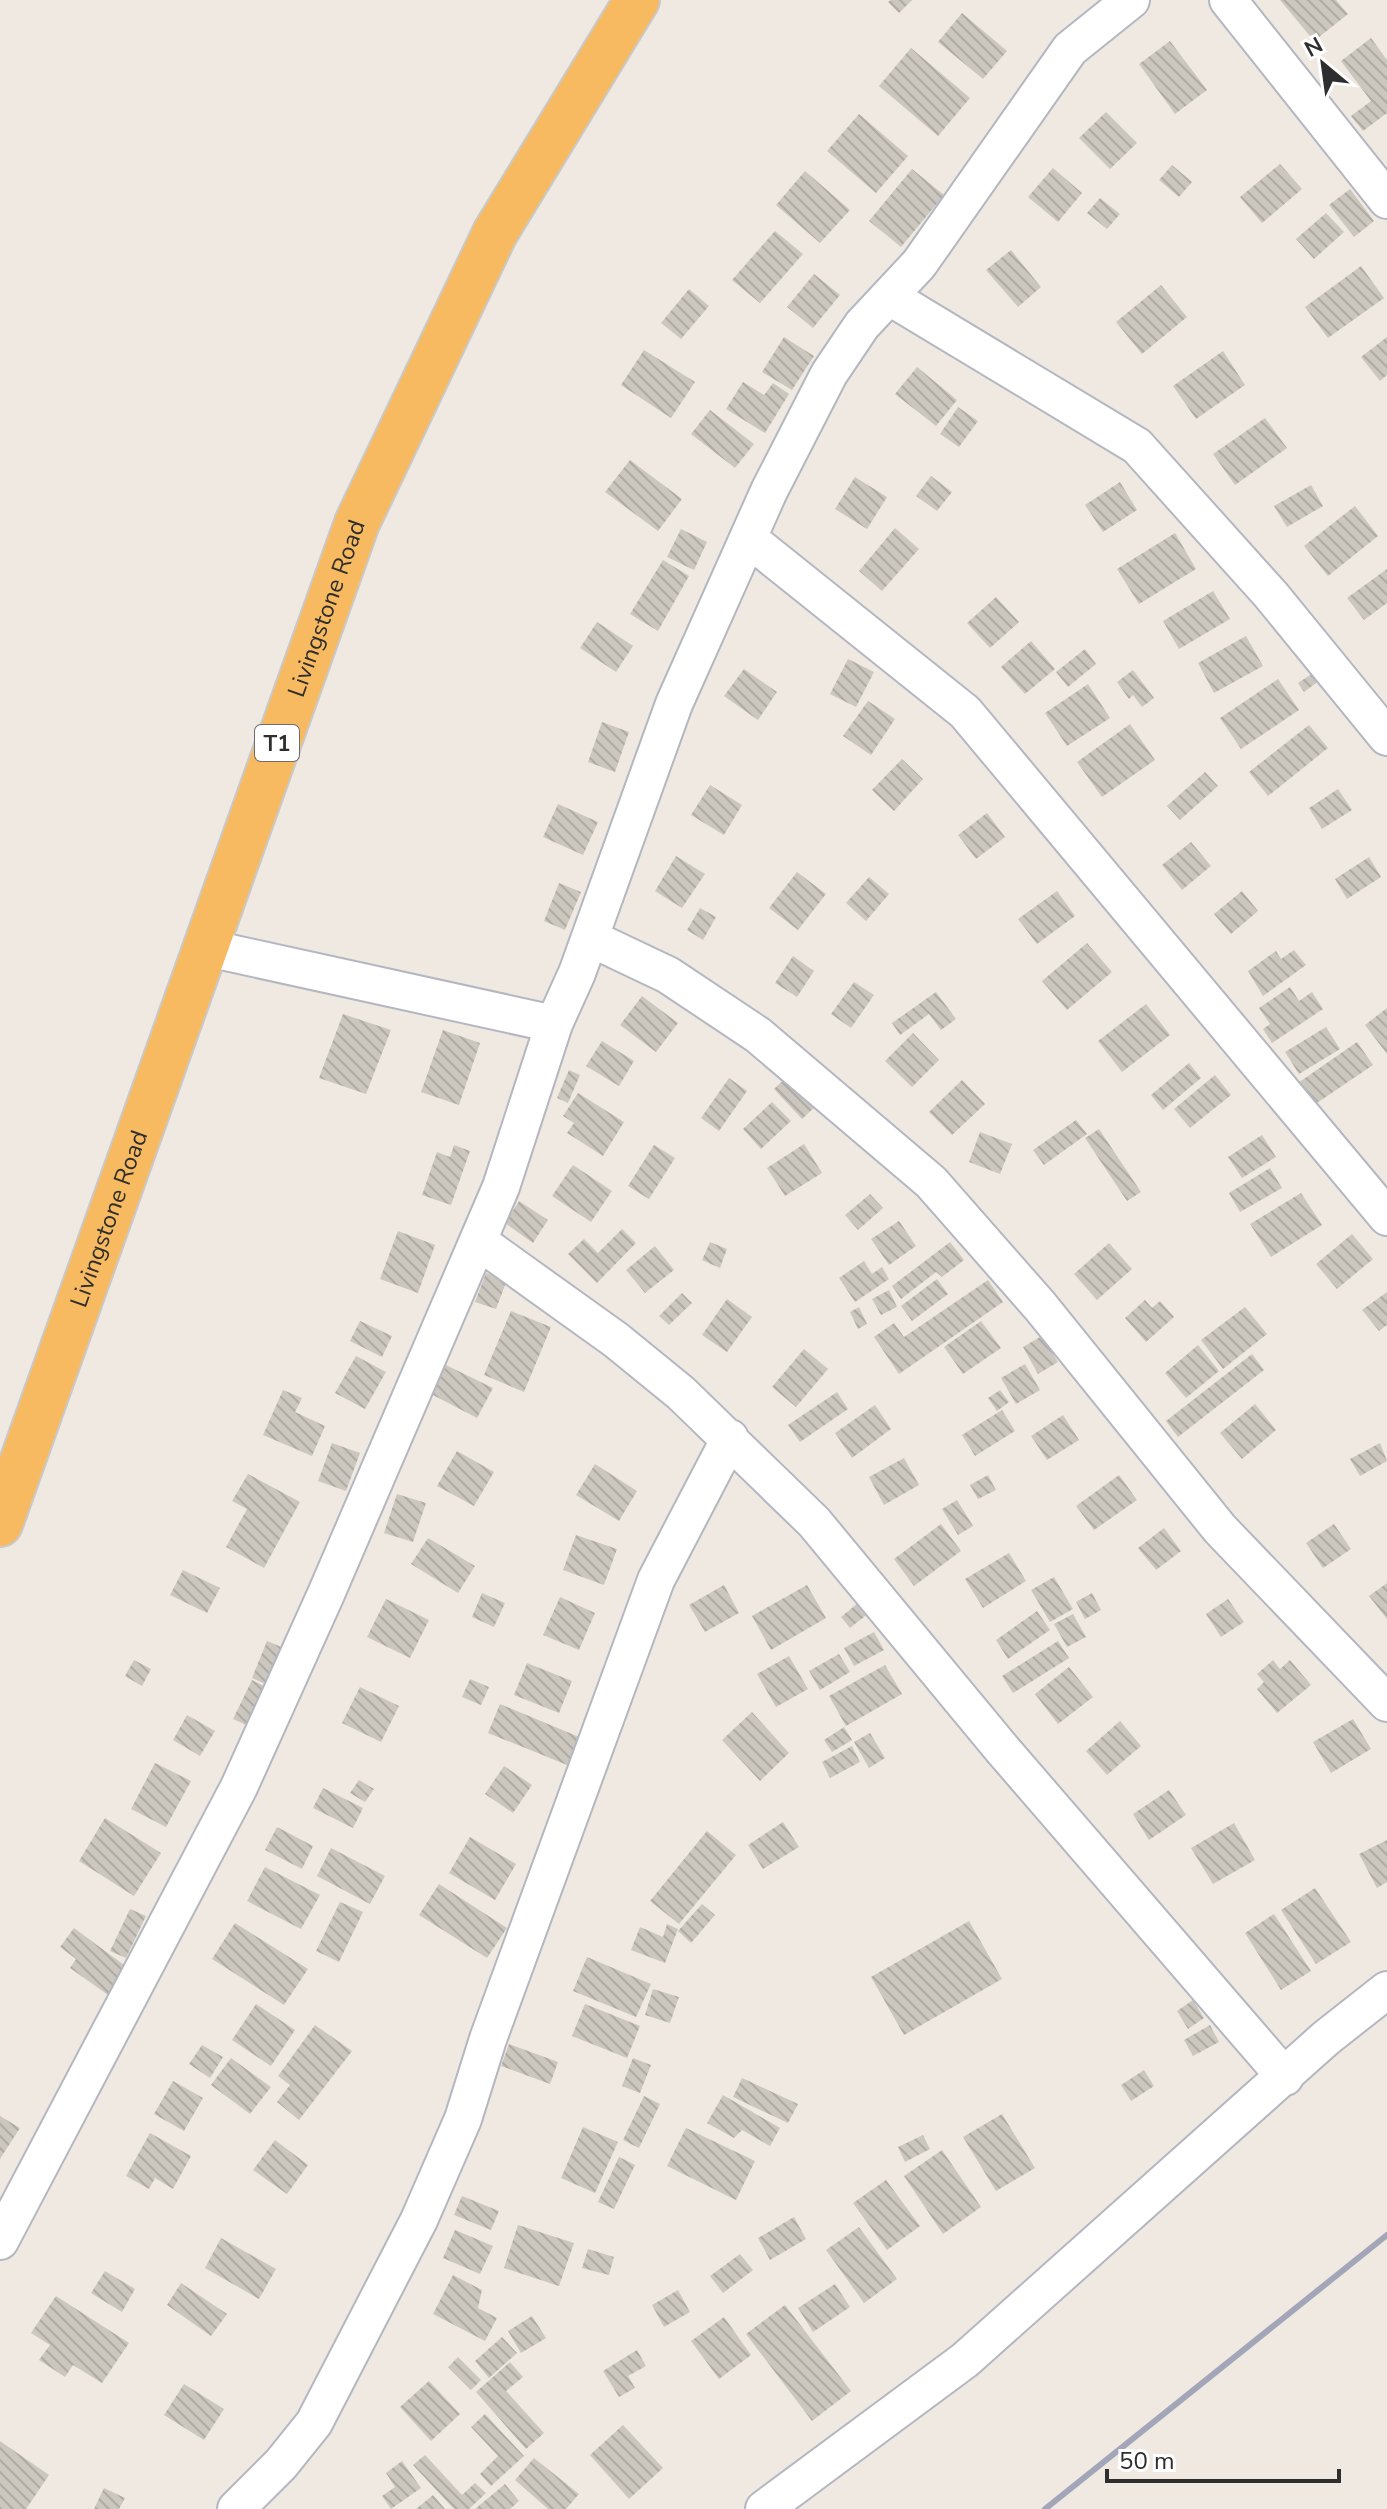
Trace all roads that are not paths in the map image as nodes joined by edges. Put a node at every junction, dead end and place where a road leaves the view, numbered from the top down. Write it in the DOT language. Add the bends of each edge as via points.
graph roads {
  1 [pos="637,0"];
  2 [pos="1131,0"];
  3 [pos="1228,0"];
  4 [pos="1387,200"];
  5 [pos="890,297"];
  6 [pos="749,539"];
  7 [pos="1387,737"];
  8 [pos="590,938"];
  9 [pos="203,947"];
  10 [pos="554,1024"];
  11 [pos="1387,1217"];
  12 [pos="478,1241"];
  13 [pos="730,1438"];
  14 [pos="0,1524"];
  15 [pos="1387,1703"];
  16 [pos="1387,1990"];
  17 [pos="1285,2077"];
  18 [pos="0,2241"];
  19 [pos="236,2509"];
  20 [pos="764,2509"];
  1 -- 9 [label="highway, Livingstone Road / T1" via="495,233 357,523"];
  2 -- 5 [label="street" via="1070,49 978,184"];
  3 -- 4 [label="street"];
  5 -- 6 [label="street" via="862,325 829,374"];
  5 -- 7 [label="street" via="1137,446 1261,584"];
  6 -- 8 [label="street" via="674,704"];
  6 -- 11 [label="street" via="965,712"];
  8 -- 10 [label="street"];
  8 -- 15 [label="street" via="668,975 758,1035 931,1182 1040,1306 1220,1529"];
  9 -- 10 [label="street"];
  9 -- 14 [label="highway, Livingstone Road / T1"];
  10 -- 12 [label="street"];
  12 -- 13 [label="street" via="616,1340"];
  12 -- 18 [label="street" via="239,1787"];
  13 -- 17 [label="street" via="814,1522"];
  13 -- 19 [label="street" via="656,1580 463,2119 419,2220 314,2423"];
  16 -- 17 [label="street"];
  17 -- 20 [label="street" via="965,2360"];
}
